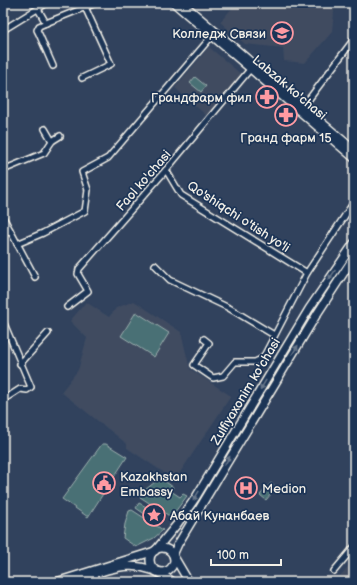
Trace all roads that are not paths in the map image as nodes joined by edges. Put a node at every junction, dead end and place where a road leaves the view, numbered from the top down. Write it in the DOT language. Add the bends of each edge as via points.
graph roads {
  1 [pos="47,3"];
  2 [pos="96,3"];
  3 [pos="174,3"];
  4 [pos="182,3"];
  5 [pos="85,7"];
  6 [pos="38,9"];
  7 [pos="46,23"];
  8 [pos="3,30"];
  9 [pos="212,36"];
  10 [pos="354,39"];
  11 [pos="53,66"];
  12 [pos="252,67"];
  13 [pos="82,78"];
  14 [pos="303,107"];
  15 [pos="45,129"];
  16 [pos="60,136"];
  17 [pos="52,141"];
  18 [pos="354,150"];
  19 [pos="354,158"];
  20 [pos="3,170"];
  21 [pos="166,170"];
  22 [pos="354,202"];
  23 [pos="3,217"];
  24 [pos="10,230"];
  25 [pos="3,235"];
  26 [pos="354,243"];
  27 [pos="17,244"];
  28 [pos="354,257"];
  29 [pos="155,265"];
  30 [pos="308,273"];
  31 [pos="35,277"];
  32 [pos="67,306"];
  33 [pos="3,321"];
  34 [pos="48,333"];
  35 [pos="274,334"];
  36 [pos="204,339"];
  37 [pos="20,364"];
  38 [pos="3,400"];
  39 [pos="354,547"];
  40 [pos="155,550"];
  41 [pos="173,555"];
  42 [pos="157,571"];
  43 [pos="334,571"];
  44 [pos="56,582"];
  45 [pos="72,582"];
  46 [pos="173,582"];
  47 [pos="189,582"];
  1 -- 6 [label="street"];
  2 -- 5 [label="street"];
  3 -- 9 [label="main road, Labzak ko'chasi"];
  4 -- 12 [label="main road, Labzak ko'chasi"];
  5 -- 7 [label="street"];
  5 -- 13 [label="street" via="111,64"];
  6 -- 7 [label="street"];
  6 -- 8 [label="street"];
  7 -- 11 [label="street" via="37,30"];
  9 -- 12 [label="main road, Labzak ko'chasi"];
  9 -- 27 [label="street" via="108,158 82,172 88,190 85,211"];
  10 -- 14 [label="street"];
  12 -- 14 [label="main road, Labzak ko'chasi"];
  12 -- 19 [label="main road, Labzak ko'chasi"];
  12 -- 21 [label="street, Faol ko'chasi"];
  14 -- 18 [label="main road, Labzak ko'chasi"];
  15 -- 17 [label="street"];
  16 -- 17 [label="street"];
  17 -- 20 [label="street" via="44,152"];
  21 -- 30 [label="street, Qo'shiqchi o'tish yo'li" via="181,196"];
  21 -- 32 [label="street, Faol ko'chasi" via="79,269 78,274 88,291"];
  22 -- 30 [label="street"];
  23 -- 24 [label="street"];
  24 -- 25 [label="street"];
  24 -- 27 [label="street"];
  26 -- 40 [label="main road, Zulfiyaxonim ko'chasi, one-way" via="309,309 196,497"];
  27 -- 31 [label="street"];
  41 -- 28 [label="main road, Zulfiyaxonim ko'chasi, one-way" via="196,512"];
  29 -- 35 [label="street" via="170,280 229,308"];
  30 -- 35 [label="street"];
  33 -- 37 [label="street"];
  34 -- 37 [label="street"];
  35 -- 36 [label="street" via="266,354 260,360 235,362 223,376 213,378 194,365 208,343"];
  37 -- 38 [label="street" via="31,389 20,389"];
  39 -- 43 [label="street"];
  40 -- 41 [label="main road" via="165,548"];
  40 -- 42 [label="main road" via="150,562"];
  40 -- 44 [label="main road"];
  41 -- 42 [label="main road" via="174,564 169,570"];
  41 -- 47 [label="main road"];
  42 -- 45 [label="main road" via="147,567 129,566"];
  42 -- 46 [label="main road"];
}
